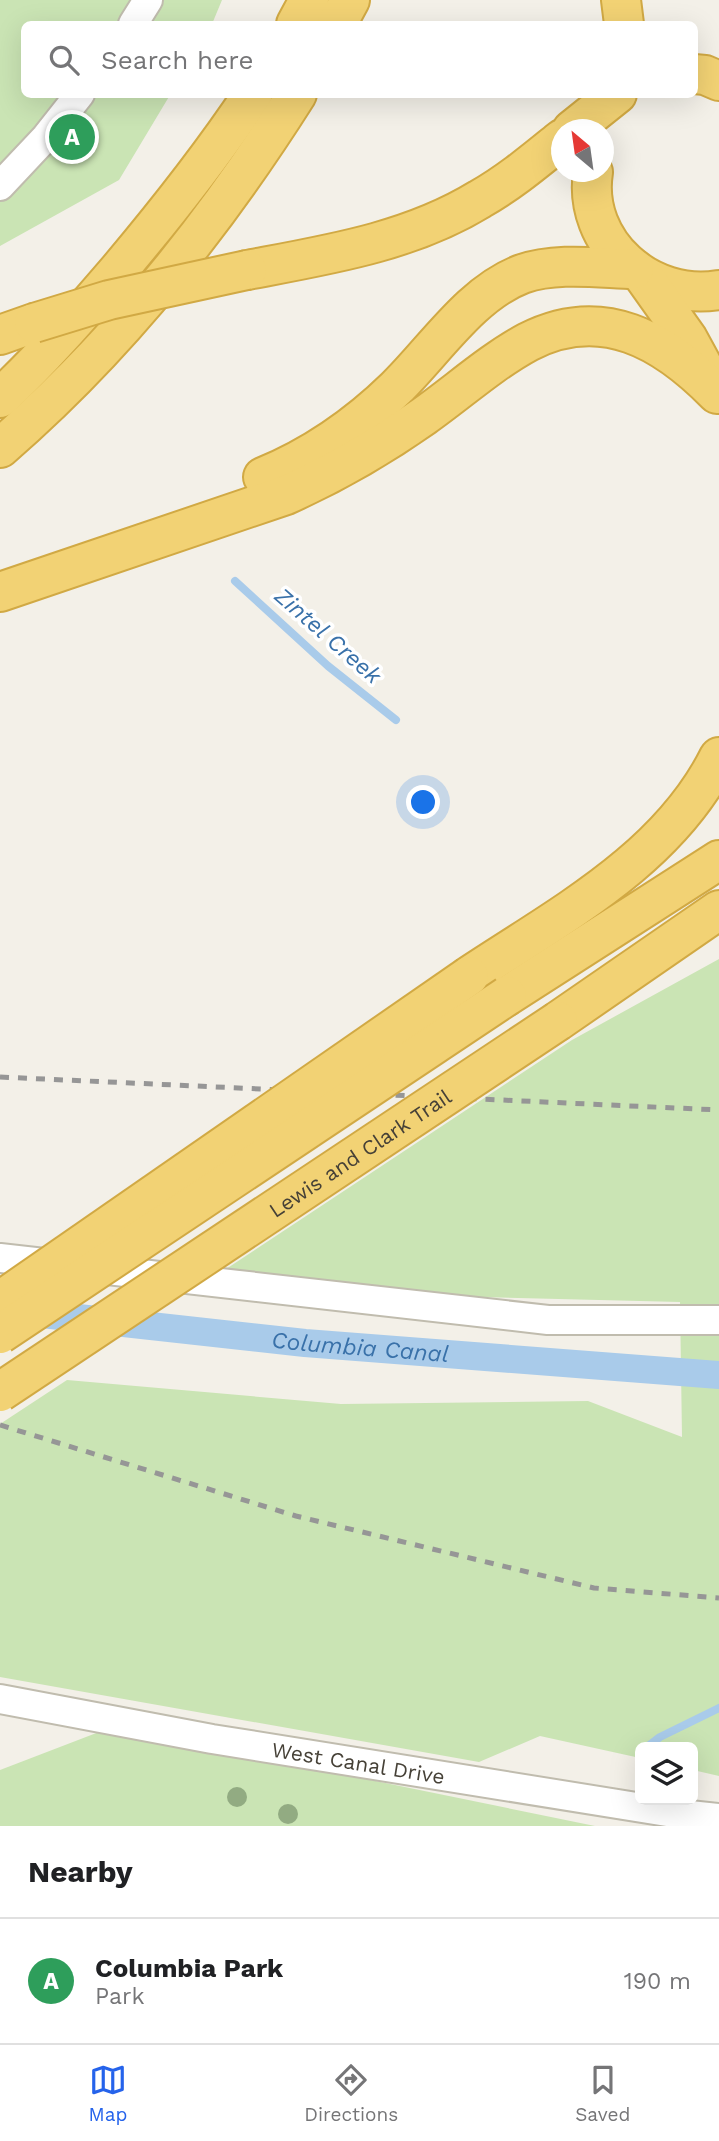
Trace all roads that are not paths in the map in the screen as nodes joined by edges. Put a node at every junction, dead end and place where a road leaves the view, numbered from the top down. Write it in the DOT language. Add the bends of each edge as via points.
graph roads {
  1 [pos="148,0"];
  2 [pos="309,0"];
  3 [pos="350,0"];
  4 [pos="621,0"];
  5 [pos="135,21"];
  6 [pos="298,21"];
  7 [pos="339,21"];
  8 [pos="624,21"];
  9 [pos="698,74"];
  10 [pos="719,81"];
  11 [pos="77,98"];
  12 [pos="250,98"];
  13 [pos="294,98"];
  14 [pos="611,103"];
  15 [pos="588,119"];
  16 [pos="551,148"];
  17 [pos="593,182"];
  18 [pos="0,186"];
  19 [pos="639,273"];
  20 [pos="719,290"];
  21 [pos="17,329"];
  22 [pos="718,396"];
  23 [pos="0,398"];
  24 [pos="0,448"];
  25 [pos="0,589"];
  26 [pos="719,757"];
  27 [pos="719,860"];
  28 [pos="719,911"];
  29 [pos="719,933"];
  30 [pos="558,1021"];
  31 [pos="0,1258"];
  32 [pos="0,1301"];
  33 [pos="719,1320"];
  34 [pos="0,1334"];
  35 [pos="0,1392"];
  36 [pos="0,1699"];
  37 [pos="719,1818"];
  1 -- 5 [label="street"];
  2 -- 6 [label="highway"];
  3 -- 7 [label="highway"];
  4 -- 8 [label="highway"];
  9 -- 10 [label="highway"];
  11 -- 18 [label="street"];
  12 -- 23 [label="highway" via="136,249"];
  13 -- 24 [label="highway" via="235,190 165,276 88,365"];
  14 -- 15 [label="highway"];
  16 -- 21 [label="highway, bridge" via="486,196 418,230 109,300"];
  17 -- 19 [label="highway" via="593,205 602,231 616,254"];
  19 -- 20 [label="highway" via="680,290"];
  19 -- 22 [label="highway" via="688,339"];
  19 -- 25 [label="highway" via="552,268 512,278 486,294 396,389 323,447 275,472"];
  22 -- 25 [label="highway" via="684,363 632,333 594,326 555,331 525,344 386,442 286,495"];
  26 -- 32 [label="highway, bridge" via="689,804 644,853 597,890"];
  27 -- 34 [label="highway, bridge"];
  28 -- 30 [label="highway, Lewis and Clark Trail"];
  29 -- 30 [label="highway"];
  30 -- 35 [label="highway, Lewis and Clark Trail, bridge"];
  31 -- 33 [label="street" via="548,1320"];
  36 -- 37 [label="street, West Canal Drive" via="212,1739"];
}
